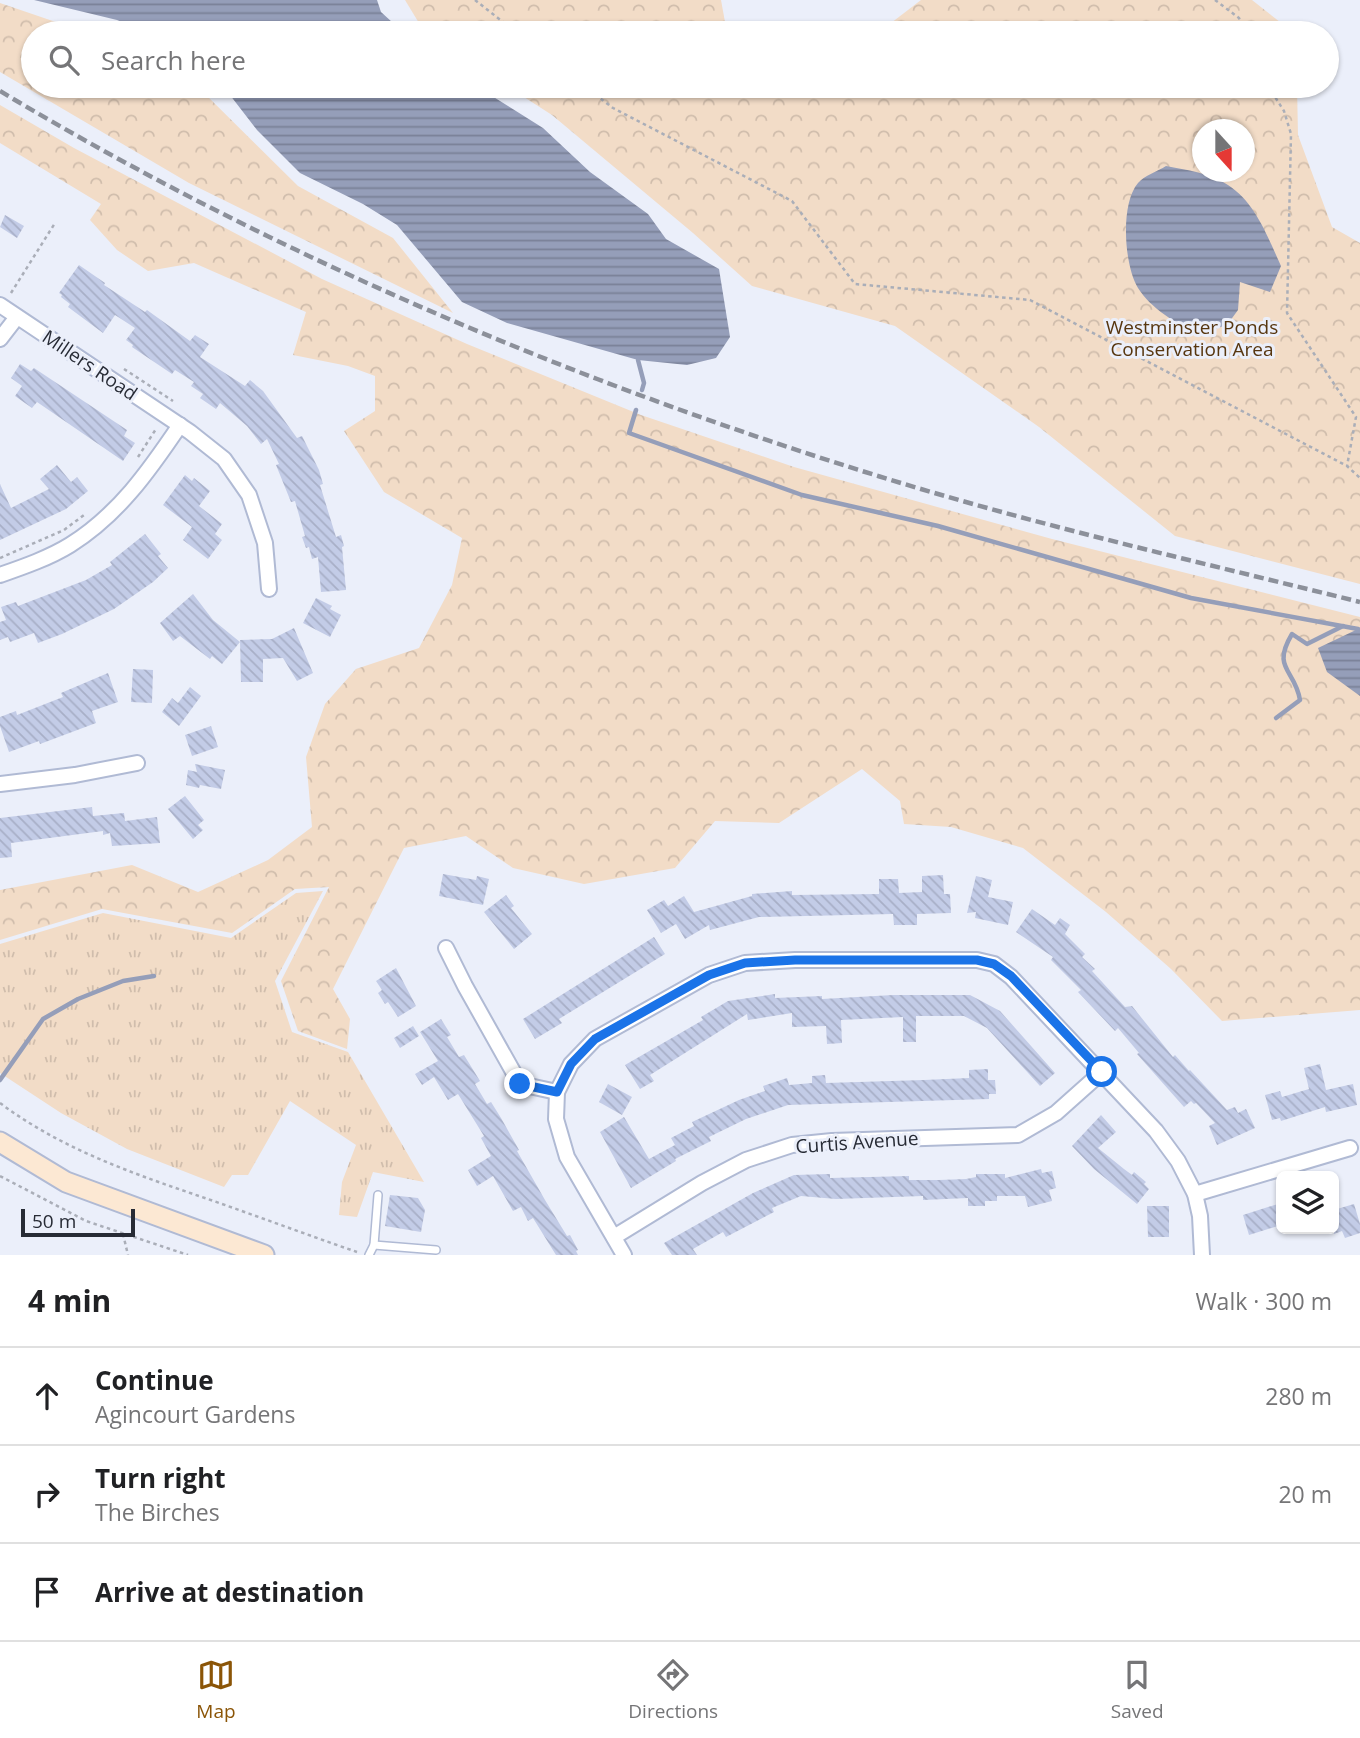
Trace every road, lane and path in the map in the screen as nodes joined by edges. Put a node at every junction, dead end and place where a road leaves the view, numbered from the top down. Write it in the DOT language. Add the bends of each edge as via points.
graph roads {
  1 [pos="475,0"];
  2 [pos="1215,0"];
  3 [pos="502,21"];
  4 [pos="1240,21"];
  5 [pos="600,98"];
  6 [pos="1276,98"];
  7 [pos="55,223"];
  8 [pos="10,292"];
  9 [pos="0,305"];
  10 [pos="17,317"];
  11 [pos="0,340"];
  12 [pos="180,425"];
  13 [pos="156,429"];
  14 [pos="136,459"];
  15 [pos="1347,467"];
  16 [pos="1360,478"];
  17 [pos="88,512"];
  18 [pos="0,558"];
  19 [pos="0,575"];
  20 [pos="269,589"];
  21 [pos="137,763"];
  22 [pos="0,784"];
  23 [pos="446,948"];
  24 [pos="1102,1072"];
  25 [pos="557,1092"];
  26 [pos="0,1103"];
  27 [pos="0,1142"];
  28 [pos="1350,1148"];
  29 [pos="0,1175"];
  30 [pos="1195,1194"];
  31 [pos="378,1195"];
  32 [pos="123,1233"];
  33 [pos="614,1237"];
  34 [pos="374,1245"];
  35 [pos="436,1250"];
  36 [pos="128,1255"];
  37 [pos="188,1255"];
  38 [pos="264,1255"];
  39 [pos="368,1255"];
  40 [pos="624,1255"];
  41 [pos="1202,1255"];
  1 -- 3 [label="path"];
  2 -- 4 [label="path"];
  5 -- 15 [label="path" via="792,201 855,284 1030,300"];
  6 -- 15 [label="path" via="1291,134 1287,313 1356,417"];
  7 -- 8 [label="path"];
  9 -- 10 [label="street, Millers Road"];
  10 -- 11 [label="street"];
  10 -- 12 [label="street, Millers Road"];
  12 -- 19 [label="street" via="144,478 108,517 69,546"];
  12 -- 20 [label="street, Millers Road" via="224,459 249,495 265,543"];
  13 -- 14 [label="path"];
  15 -- 16 [label="path"];
  17 -- 18 [label="path" via="64,530"];
  21 -- 22 [label="street"];
  23 -- 25 [label="street" via="520,1084"];
  24 -- 25 [label="street" via="1011,976 994,964 977,960 795,960 745,963 709,975 595,1039 571,1064"];
  24 -- 30 [label="street" via="1156,1131"];
  24 -- 33 [label="street, Curtis Avenue" via="1056,1113 1018,1135 792,1145 746,1160"];
  25 -- 33 [label="street" via="556,1119 566,1157"];
  26 -- 39 [label="path" via="68,1145 133,1173"];
  27 -- 38 [label="main road" via="66,1182"];
  28 -- 30 [label="street"];
  29 -- 32 [label="path" via="86,1221"];
  30 -- 41 [label="street"];
  31 -- 34 [label="lane"];
  32 -- 36 [label="path"];
  32 -- 37 [label="path"];
  33 -- 40 [label="street"];
  34 -- 35 [label="lane"];
  34 -- 39 [label="lane"];
}
